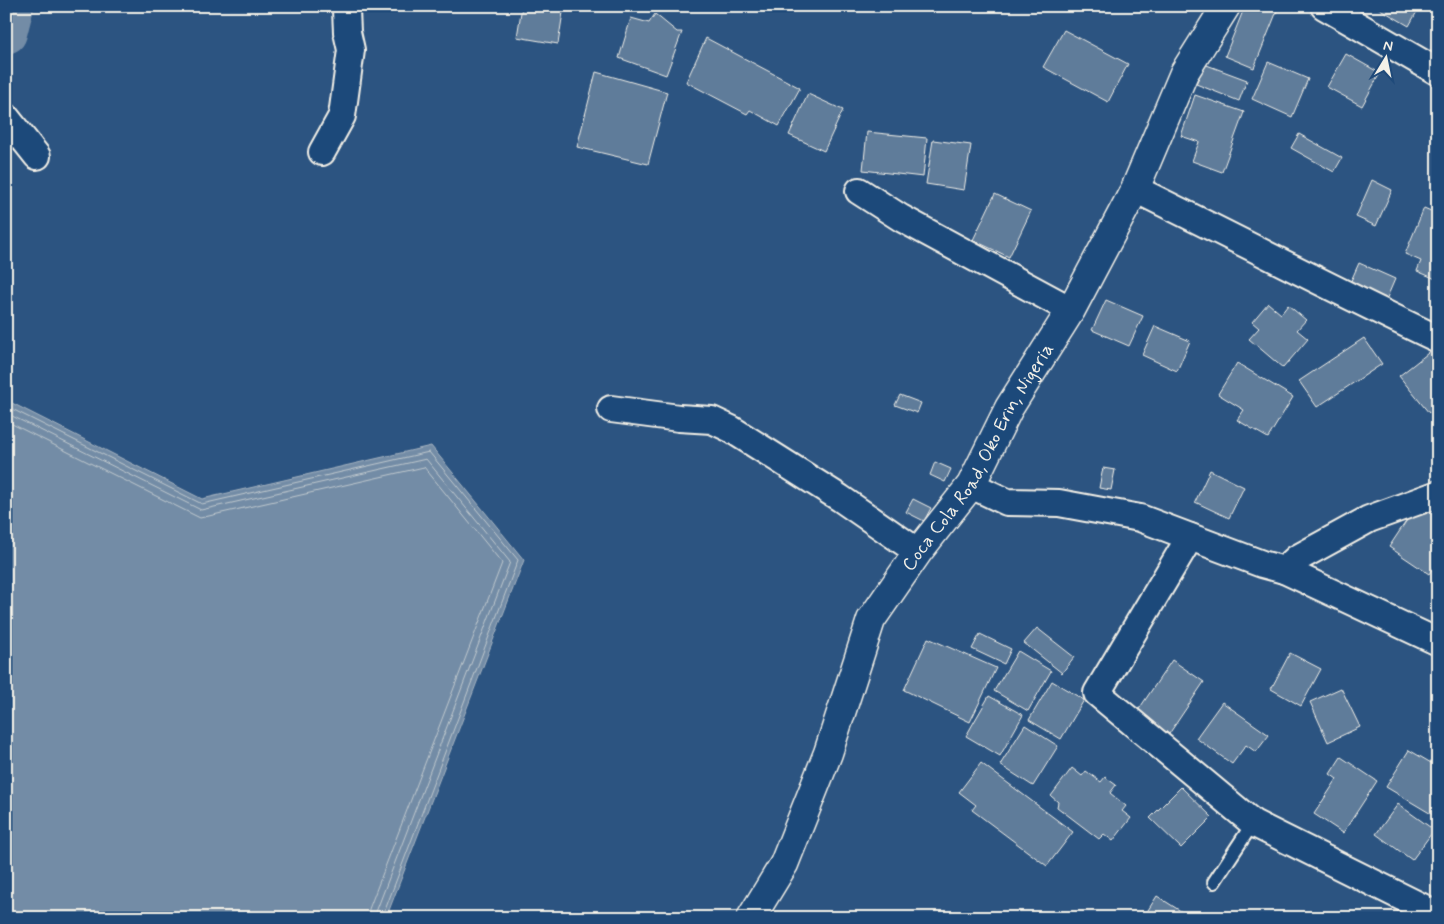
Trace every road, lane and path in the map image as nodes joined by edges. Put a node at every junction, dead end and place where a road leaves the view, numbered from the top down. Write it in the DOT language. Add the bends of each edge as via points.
graph roads {
  1 [pos="347,6"];
  2 [pos="1226,6"];
  3 [pos="1324,6"];
  4 [pos="1438,72"];
  5 [pos="6,117"];
  6 [pos="322,152"];
  7 [pos="37,156"];
  8 [pos="1135,189"];
  9 [pos="859,191"];
  10 [pos="1071,310"];
  11 [pos="1438,339"];
  12 [pos="611,409"];
  13 [pos="971,486"];
  14 [pos="1438,494"];
  15 [pos="1190,536"];
  16 [pos="918,552"];
  17 [pos="1284,570"];
  18 [pos="1438,642"];
  19 [pos="1253,824"];
  20 [pos="1214,882"];
  21 [pos="1438,915"];
  22 [pos="751,918"];
  1 -- 6 [label="street" via="351,50 342,116"];
  2 -- 8 [label="street, Coca Cola Road, Oko Erin, Nigeria" via="1184,73"];
  3 -- 4 [label="street"];
  5 -- 7 [label="street"];
  8 -- 10 [label="street, Coca Cola Road, Oko Erin, Nigeria"];
  8 -- 11 [label="street"];
  9 -- 10 [label="street" via="901,218"];
  10 -- 13 [label="street, Coca Cola Road, Oko Erin, Nigeria" via="1009,408"];
  12 -- 16 [label="street" via="712,420 840,498"];
  13 -- 15 [label="street" via="1007,502 1058,503 1140,518"];
  13 -- 16 [label="street, Coca Cola Road, Oko Erin, Nigeria"];
  14 -- 17 [label="street" via="1369,519 1296,559"];
  15 -- 17 [label="street"];
  15 -- 19 [label="street" via="1097,693"];
  16 -- 22 [label="street, Coca Cola Road, Oko Erin, Nigeria" via="872,620 828,753 784,864"];
  17 -- 18 [label="street"];
  19 -- 20 [label="lane"];
  19 -- 21 [label="street"];
}
